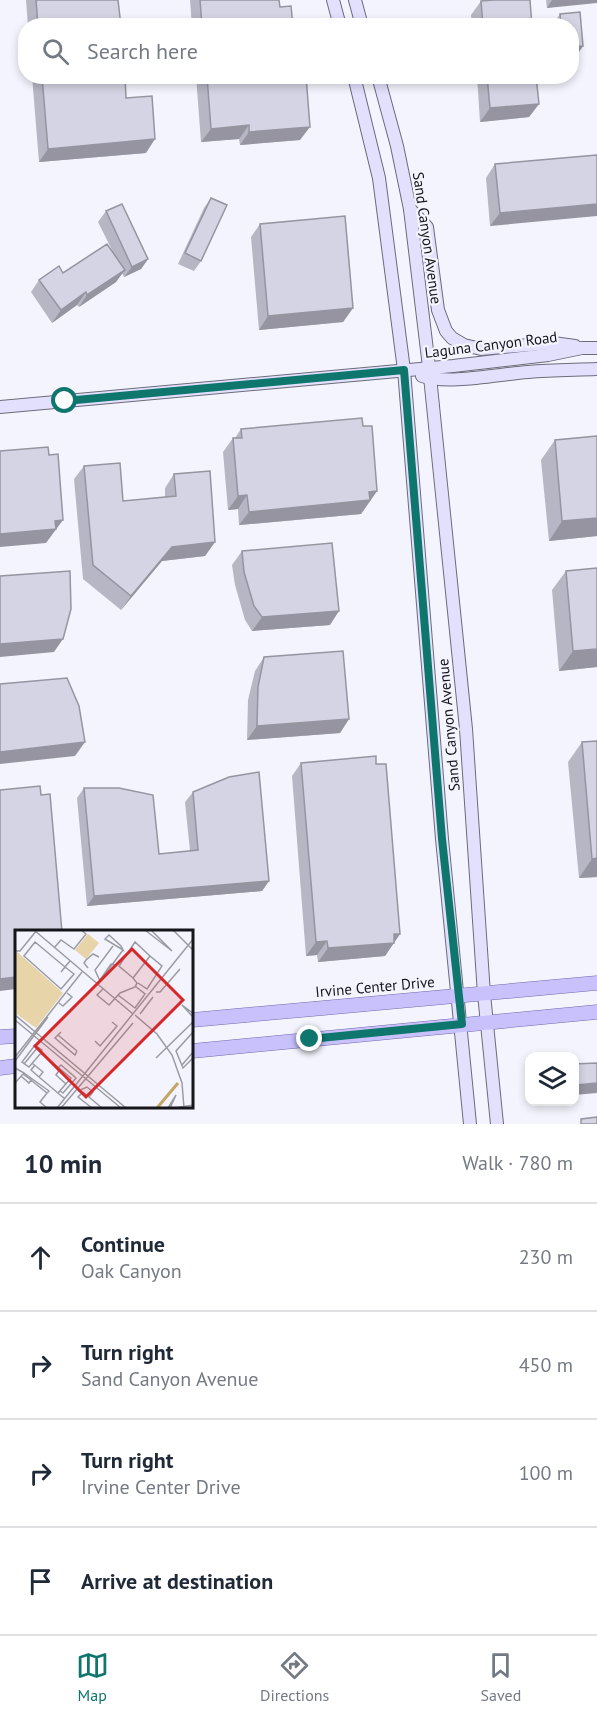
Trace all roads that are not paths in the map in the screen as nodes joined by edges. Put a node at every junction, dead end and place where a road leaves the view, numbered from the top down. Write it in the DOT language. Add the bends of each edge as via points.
graph roads {
  1 [pos="333,0"];
  2 [pos="355,0"];
  3 [pos="338,18"];
  4 [pos="360,18"];
  5 [pos="356,84"];
  6 [pos="380,84"];
  7 [pos="410,209"];
  8 [pos="582,348"];
  9 [pos="597,348"];
  10 [pos="597,369"];
  11 [pos="404,370"];
  12 [pos="429,373"];
  13 [pos="0,407"];
  14 [pos="597,983"];
  15 [pos="484,994"];
  16 [pos="459,996"];
  17 [pos="597,1012"];
  18 [pos="194,1020"];
  19 [pos="487,1022"];
  20 [pos="462,1024"];
  21 [pos="15,1036"];
  22 [pos="0,1037"];
  23 [pos="194,1051"];
  24 [pos="15,1066"];
  25 [pos="0,1068"];
  26 [pos="470,1124"];
  27 [pos="497,1124"];
  1 -- 3 [label="main road"];
  2 -- 4 [label="main road"];
  5 -- 11 [label="main road, Sand Canyon Avenue" via="379,178"];
  6 -- 7 [label="main road, Sand Canyon Avenue"];
  7 -- 8 [label="main road" via="427,228 438,310 452,338 481,349 553,343"];
  7 -- 12 [label="main road, Sand Canyon Avenue"];
  8 -- 9 [label="main road, Laguna Canyon Road"];
  8 -- 12 [label="main road, Laguna Canyon Road"];
  10 -- 12 [label="main road, Laguna Canyon Road" via="459,378"];
  11 -- 12 [label="main road, Laguna Canyon Road"];
  11 -- 13 [label="main road"];
  11 -- 16 [label="main road, Sand Canyon Avenue" via="442,839"];
  12 -- 15 [label="main road, Sand Canyon Avenue" via="466,729"];
  14 -- 15 [label="main road, Irvine Center Drive"];
  15 -- 16 [label="main road, Irvine Center Drive"];
  15 -- 19 [label="main road, Sand Canyon Avenue"];
  16 -- 18 [label="main road, Irvine Center Drive"];
  16 -- 20 [label="main road, Sand Canyon Avenue"];
  17 -- 19 [label="main road"];
  19 -- 20 [label="main road"];
  19 -- 27 [label="main road, Sand Canyon Avenue"];
  20 -- 23 [label="main road"];
  20 -- 26 [label="main road, Sand Canyon Avenue"];
  21 -- 22 [label="main road"];
  24 -- 25 [label="main road"];
}
